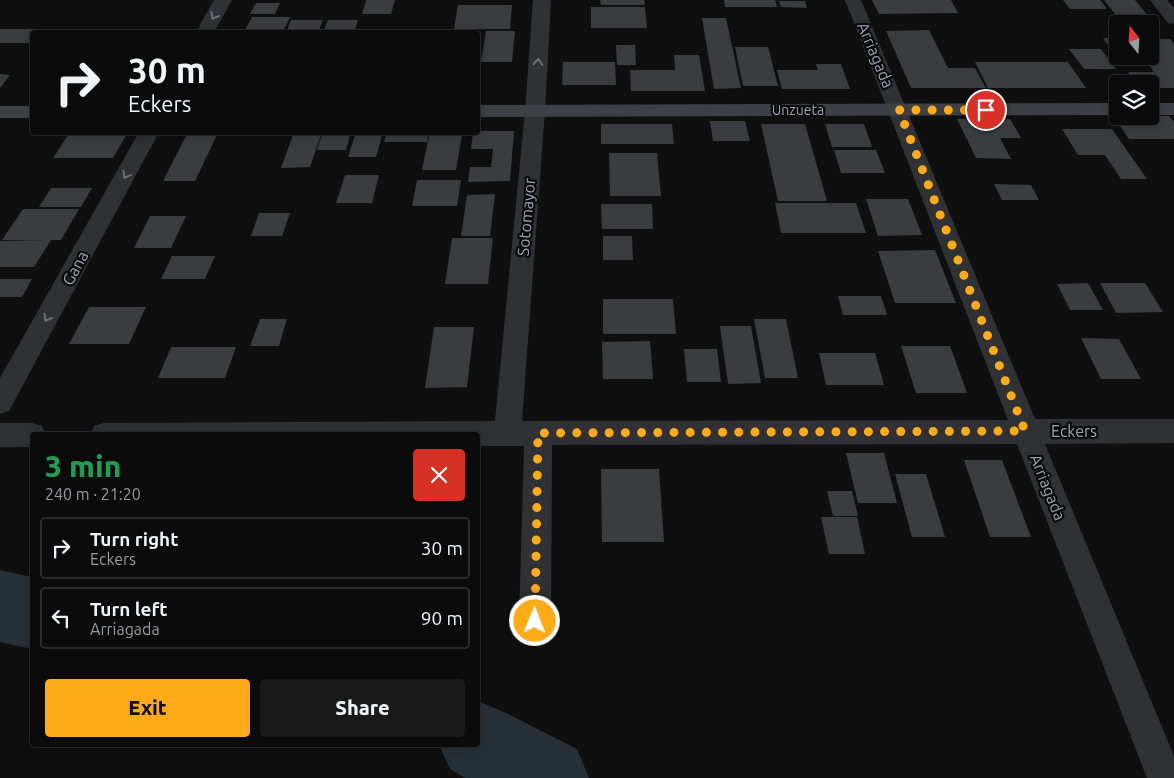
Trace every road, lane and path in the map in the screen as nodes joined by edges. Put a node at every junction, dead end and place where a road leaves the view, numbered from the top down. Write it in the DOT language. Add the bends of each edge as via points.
graph roads {
  1 [pos="222,0"];
  2 [pos="542,0"];
  3 [pos="853,0"];
  4 [pos="1158,0"];
  5 [pos="1174,19"];
  6 [pos="206,30"];
  7 [pos="1109,109"];
  8 [pos="1159,109"];
  9 [pos="1174,109"];
  10 [pos="899,110"];
  11 [pos="480,111"];
  12 [pos="535,111"];
  13 [pos="0,112"];
  14 [pos="30,112"];
  15 [pos="147,135"];
  16 [pos="0,403"];
  17 [pos="1025,431"];
  18 [pos="1174,431"];
  19 [pos="538,433"];
  20 [pos="480,434"];
  21 [pos="507,434"];
  22 [pos="0,435"];
  23 [pos="30,435"];
  24 [pos="535,621"];
  25 [pos="1166,778"];
  1 -- 6 [label="street, one-way"];
  12 -- 2 [label="street, Sotomayor, one-way"];
  3 -- 10 [label="street, Arriagada"];
  4 -- 5 [label="street"];
  7 -- 10 [label="main road, Unzueta"];
  8 -- 9 [label="main road"];
  10 -- 12 [label="main road, Unzueta"];
  10 -- 17 [label="street, Arriagada"];
  11 -- 12 [label="main road, Unzueta"];
  12 -- 21 [label="street, Sotomayor"];
  13 -- 14 [label="main road"];
  15 -- 16 [label="street, Gana, one-way"];
  17 -- 18 [label="street, Eckers"];
  17 -- 19 [label="street, Eckers"];
  17 -- 25 [label="street, Arriagada"];
  19 -- 21 [label="street, Eckers"];
  19 -- 24 [label="street"];
  20 -- 21 [label="street, Eckers"];
  22 -- 23 [label="street"];
}
